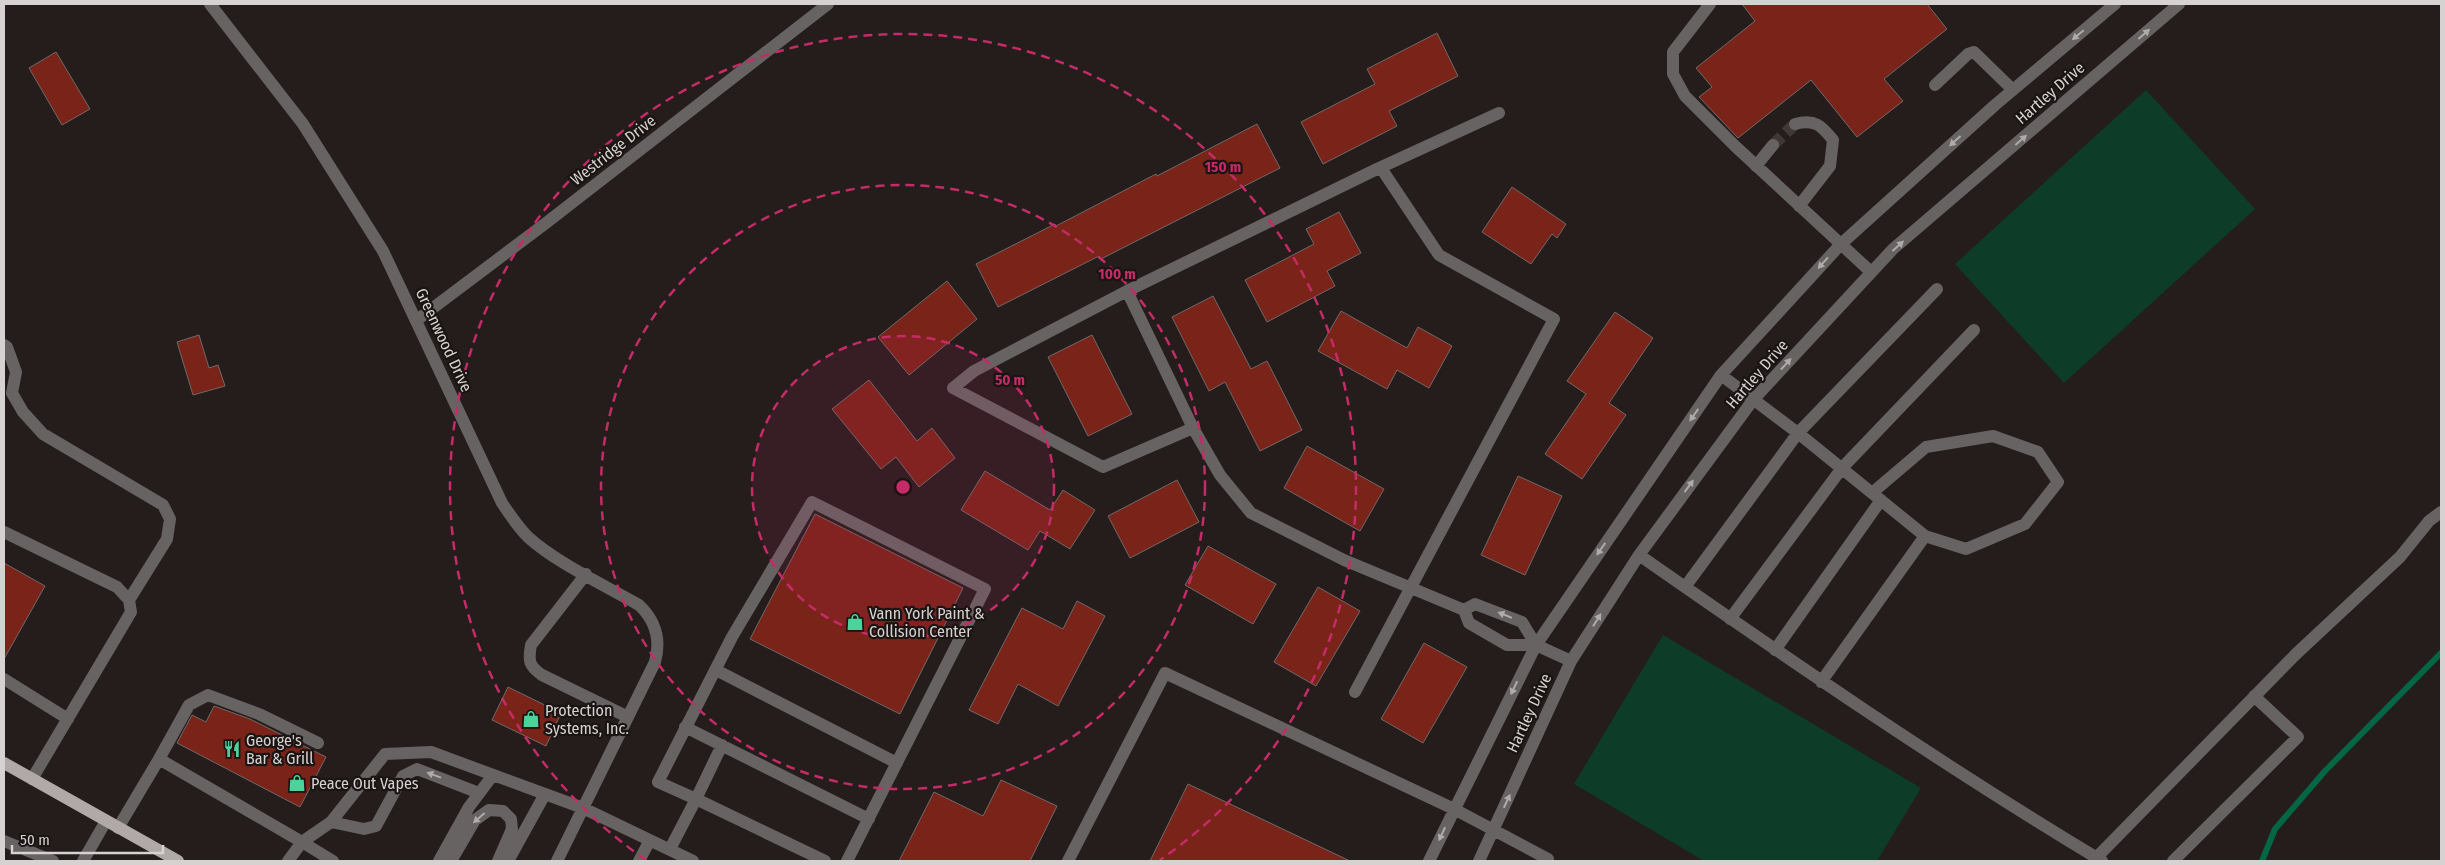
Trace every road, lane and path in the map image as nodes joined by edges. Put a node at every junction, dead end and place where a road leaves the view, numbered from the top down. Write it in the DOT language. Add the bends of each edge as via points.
graph roads {
  1 [pos="210,4"];
  2 [pos="828,4"];
  3 [pos="1710,4"];
  4 [pos="2115,4"];
  5 [pos="2179,4"];
  6 [pos="2164,9"];
  7 [pos="1935,85"];
  8 [pos="2013,90"];
  9 [pos="1499,113"];
  10 [pos="1796,124"];
  11 [pos="1773,144"];
  12 [pos="1756,166"];
  13 [pos="1381,168"];
  14 [pos="1799,206"];
  15 [pos="1841,244"];
  16 [pos="1871,272"];
  17 [pos="1936,289"];
  18 [pos="1128,291"];
  19 [pos="417,320"];
  20 [pos="1974,330"];
  21 [pos="4,345"];
  22 [pos="1721,375"];
  23 [pos="1753,400"];
  24 [pos="1194,428"];
  25 [pos="1798,432"];
  26 [pos="1842,468"];
  27 [pos="1877,496"];
  28 [pos="2441,512"];
  29 [pos="4,532"];
  30 [pos="1925,536"];
  31 [pos="1639,555"];
  32 [pos="586,574"];
  33 [pos="1685,587"];
  34 [pos="1409,588"];
  35 [pos="129,600"];
  36 [pos="1464,610"];
  37 [pos="1730,618"];
  38 [pos="1536,645"];
  39 [pos="1775,650"];
  40 [pos="1571,661"];
  41 [pos="716,670"];
  42 [pos="4,679"];
  43 [pos="1821,682"];
  44 [pos="1355,692"];
  45 [pos="2254,696"];
  46 [pos="628,717"];
  47 [pos="68,719"];
  48 [pos="684,727"];
  49 [pos="318,743"];
  50 [pos="722,745"];
  51 [pos="159,758"];
  52 [pos="4,763"];
  53 [pos="897,763"];
  54 [pos="493,774"];
  55 [pos="32,779"];
  56 [pos="479,793"];
  57 [pos="545,794"];
  58 [pos="696,799"];
  59 [pos="583,808"];
  60 [pos="1454,809"];
  61 [pos="868,820"];
  62 [pos="106,821"];
  63 [pos="330,822"];
  64 [pos="118,828"];
  65 [pos="1493,831"];
  66 [pos="650,840"];
  67 [pos="4,841"];
  68 [pos="302,842"];
  69 [pos="670,850"];
  70 [pos="2099,860"];
  71 [pos="53,861"];
  72 [pos="83,861"];
  73 [pos="178,861"];
  74 [pos="288,861"];
  75 [pos="333,861"];
  76 [pos="439,861"];
  77 [pos="450,861"];
  78 [pos="498,861"];
  79 [pos="508,861"];
  80 [pos="557,861"];
  81 [pos="639,861"];
  82 [pos="693,861"];
  83 [pos="825,861"];
  84 [pos="847,861"];
  85 [pos="1068,861"];
  86 [pos="1430,861"];
  87 [pos="1479,861"];
  88 [pos="1549,861"];
  89 [pos="2173,861"];
  1 -- 19 [label="street, Greenwood Drive" via="303,124 348,192 384,251"];
  2 -- 19 [label="street, Westridge Drive"];
  3 -- 12 [label="street" via="1673,52 1673,74 1685,96"];
  4 -- 8 [label="street, Hartley Drive, one-way"];
  5 -- 6 [label="street, Hartley Drive"];
  16 -- 6 [label="street, Hartley Drive, one-way"];
  7 -- 8 [label="street" via="1974,52"];
  8 -- 15 [label="street, Hartley Drive, one-way"];
  9 -- 13 [label="street"];
  10 -- 14 [label="street" via="1808,121 1822,126 1833,140 1830,166"];
  11 -- 12 [label="street"];
  12 -- 14 [label="street"];
  13 -- 18 [label="street"];
  13 -- 34 [label="street" via="1439,255 1554,319"];
  14 -- 15 [label="street"];
  15 -- 16 [label="street"];
  15 -- 22 [label="street, Hartley Drive, one-way"];
  23 -- 16 [label="street, Hartley Drive, one-way"];
  17 -- 25 [label="street"];
  18 -- 24 [label="street"];
  18 -- 24 [label="street" via="974,371 953,388 1103,467"];
  19 -- 32 [label="street, Greenwood Drive" via="502,504 528,536 549,553"];
  20 -- 26 [label="street"];
  21 -- 35 [label="street" via="16,372 12,393 23,412 43,434 163,506 170,519 168,539"];
  22 -- 23 [label="street"];
  22 -- 38 [label="street, Hartley Drive, one-way"];
  23 -- 25 [label="street"];
  31 -- 23 [label="street, Hartley Drive, one-way"];
  24 -- 34 [label="street" via="1220,475 1251,513 1344,560"];
  25 -- 26 [label="street"];
  25 -- 33 [label="street"];
  26 -- 27 [label="street"];
  26 -- 37 [label="street"];
  27 -- 30 [label="street"];
  27 -- 30 [label="street" via="1926,446 1993,436 2038,452 2058,482 2025,524 1966,549"];
  27 -- 39 [label="street"];
  28 -- 45 [label="street" via="2429,521 2400,557"];
  29 -- 35 [label="street" via="117,587"];
  30 -- 43 [label="street"];
  31 -- 33 [label="street"];
  40 -- 31 [label="street, Hartley Drive, one-way"];
  32 -- 46 [label="street, Greenwood Drive" via="640,605 657,631 655,662"];
  32 -- 46 [label="street" via="531,646 528,659 532,668 542,675"];
  33 -- 37 [label="street"];
  34 -- 36 [label="street"];
  34 -- 44 [label="street"];
  35 -- 47 [label="street" via="131,612"];
  36 -- 38 [label="street" via="1469,622 1507,645"];
  38 -- 36 [label="street, one-way" via="1522,622 1475,604"];
  37 -- 39 [label="street"];
  38 -- 40 [label="street"];
  38 -- 60 [label="street, Hartley Drive, one-way"];
  39 -- 43 [label="street"];
  65 -- 40 [label="street, Hartley Drive, one-way"];
  41 -- 48 [label="street"];
  41 -- 53 [label="street"];
  41 -- 53 [label="street" via="812,502 985,588"];
  42 -- 47 [label="street"];
  43 -- 70 [label="street" via="1994,796"];
  45 -- 70 [label="street"];
  45 -- 89 [label="street" via="2298,737"];
  46 -- 59 [label="street"];
  47 -- 55 [label="street"];
  48 -- 50 [label="street"];
  48 -- 58 [label="street" via="658,782"];
  49 -- 51 [label="street" via="258,714 208,695 189,706"];
  50 -- 58 [label="street"];
  50 -- 61 [label="street"];
  51 -- 64 [label="street"];
  51 -- 68 [label="street"];
  52 -- 55 [label="main road"];
  53 -- 61 [label="street"];
  54 -- 56 [label="street"];
  54 -- 57 [label="street"];
  54 -- 63 [label="street" via="431,752 385,754"];
  55 -- 62 [label="main road"];
  56 -- 63 [label="street, one-way" via="417,769 403,776 376,826 364,829"];
  56 -- 76 [label="street"];
  57 -- 59 [label="street"];
  57 -- 79 [label="street"];
  58 -- 69 [label="street"];
  58 -- 83 [label="street"];
  59 -- 66 [label="street"];
  59 -- 80 [label="street"];
  60 -- 65 [label="street"];
  60 -- 85 [label="street" via="1165,673"];
  60 -- 86 [label="street, Hartley Drive, one-way"];
  61 -- 84 [label="street"];
  62 -- 64 [label="main road"];
  62 -- 72 [label="street"];
  63 -- 68 [label="street"];
  64 -- 73 [label="main road"];
  65 -- 87 [label="street, Hartley Drive"];
  65 -- 88 [label="street"];
  66 -- 69 [label="street"];
  66 -- 81 [label="street"];
  67 -- 71 [label="street"];
  68 -- 74 [label="street"];
  68 -- 75 [label="street"];
  69 -- 82 [label="street"];
  78 -- 77 [label="street, one-way" via="512,828 511,819 503,811 489,810 475,820"];
}
